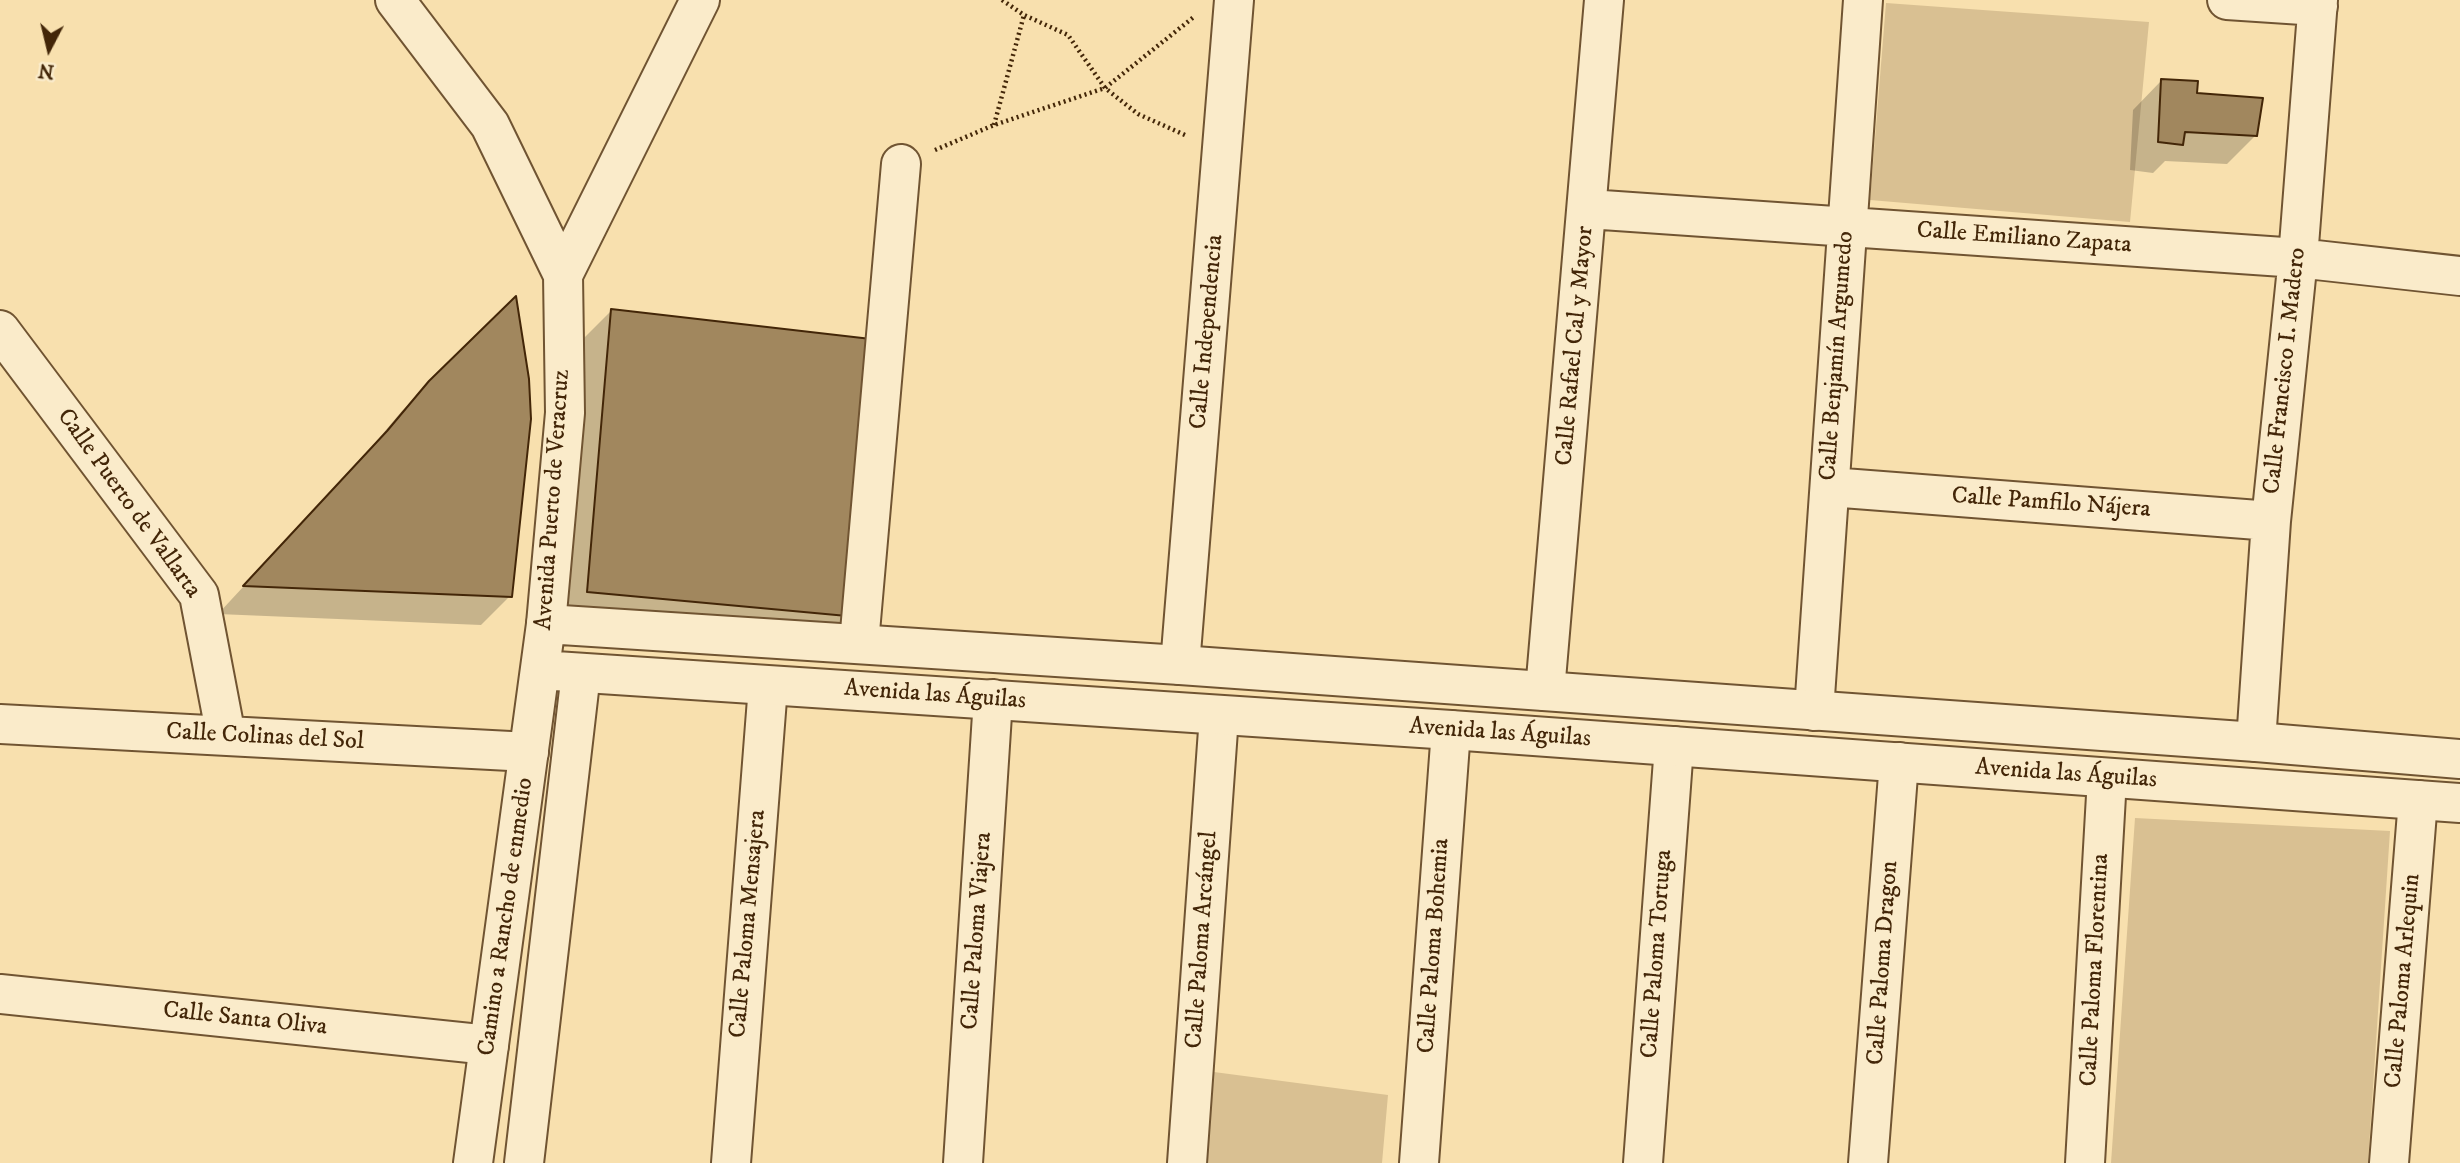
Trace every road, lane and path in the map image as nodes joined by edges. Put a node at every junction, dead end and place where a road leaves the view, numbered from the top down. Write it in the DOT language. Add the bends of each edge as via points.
graph roads {
  1 [pos="395,0"];
  2 [pos="700,0"];
  3 [pos="1002,0"];
  4 [pos="1604,0"];
  5 [pos="1864,0"];
  6 [pos="2227,0"];
  7 [pos="2318,3"];
  8 [pos="1219,4"];
  9 [pos="1024,15"];
  10 [pos="1105,89"];
  11 [pos="994,125"];
  12 [pos="1222,152"];
  13 [pos="901,164"];
  14 [pos="1588,209"];
  15 [pos="1846,226"];
  16 [pos="2298,258"];
  17 [pos="563,275"];
  18 [pos="2460,276"];
  19 [pos="0,330"];
  20 [pos="1830,487"];
  21 [pos="2271,521"];
  22 [pos="546,624"];
  23 [pos="859,643"];
  24 [pos="1180,665"];
  25 [pos="540,670"];
  26 [pos="581,673"];
  27 [pos="768,686"];
  28 [pos="1545,691"];
  29 [pos="993,699"];
  30 [pos="1814,711"];
  31 [pos="1219,716"];
  32 [pos="0,724"];
  33 [pos="1451,730"];
  34 [pos="226,736"];
  35 [pos="2256,742"];
  36 [pos="1674,746"];
  37 [pos="529,751"];
  38 [pos="2460,760"];
  39 [pos="1899,762"];
  40 [pos="2107,778"];
  41 [pos="2418,800"];
  42 [pos="2460,803"];
  43 [pos="0,994"];
  44 [pos="489,1045"];
  45 [pos="473,1163"];
  46 [pos="524,1163"];
  47 [pos="731,1163"];
  48 [pos="963,1163"];
  49 [pos="1187,1163"];
  50 [pos="1419,1163"];
  51 [pos="1643,1163"];
  52 [pos="1868,1163"];
  53 [pos="2085,1163"];
  54 [pos="2389,1163"];
  1 -- 17 [label="street, Avenida Puerto de Veracruz" via="490,125"];
  2 -- 17 [label="street"];
  3 -- 9 [label="path"];
  4 -- 14 [label="street, Calle Rafael Cal y Mayor"];
  5 -- 15 [label="street, Calle Benjamín Argumedo"];
  6 -- 7 [label="street"];
  7 -- 16 [label="street, Calle Francisco I. Madero"];
  8 -- 10 [label="path"];
  8 -- 12 [label="street, Calle Independencia"];
  9 -- 10 [label="path" via="1068,35"];
  9 -- 11 [label="path"];
  10 -- 11 [label="path"];
  10 -- 12 [label="path" via="1138,114"];
  11 -- 13 [label="path"];
  12 -- 24 [label="street, Calle Independencia"];
  13 -- 23 [label="street"];
  14 -- 15 [label="street, Calle Emiliano Zapata"];
  14 -- 28 [label="street, Calle Rafael Cal y Mayor"];
  15 -- 16 [label="street, Calle Emiliano Zapata"];
  15 -- 20 [label="street, Calle Benjamín Argumedo"];
  16 -- 18 [label="street, Calle Emiliano Zapata"];
  16 -- 21 [label="street, Calle Francisco I. Madero"];
  17 -- 22 [label="street, Avenida Puerto de Veracruz" via="565,413"];
  19 -- 34 [label="street, Calle Puerto de Vallarta" via="199,595"];
  20 -- 21 [label="street, Calle Pamfilo Nájera"];
  20 -- 30 [label="street, Calle Benjamín Argumedo"];
  21 -- 35 [label="street, Calle Francisco I. Madero"];
  22 -- 23 [label="street, Avenida las Águilas"];
  22 -- 25 [label="street, Avenida Puerto de Veracruz"];
  23 -- 24 [label="street, Avenida las Águilas"];
  24 -- 28 [label="street, Avenida las Águilas"];
  25 -- 26 [label="street, Avenida las Águilas"];
  25 -- 37 [label="street, Camino a Rancho de enmedio"];
  26 -- 27 [label="street, Avenida las Águilas"];
  26 -- 46 [label="street"];
  27 -- 29 [label="street, Avenida las Águilas"];
  27 -- 47 [label="street, Calle Paloma Mensajera"];
  28 -- 30 [label="street, Avenida las Águilas"];
  29 -- 31 [label="street, Avenida las Águilas"];
  29 -- 48 [label="street, Calle Paloma Viajera"];
  30 -- 35 [label="street, Avenida las Águilas"];
  31 -- 33 [label="street, Avenida las Águilas"];
  31 -- 49 [label="street, Calle Paloma Arcángel"];
  32 -- 34 [label="street, Calle Colinas del Sol"];
  33 -- 36 [label="street, Avenida las Águilas"];
  33 -- 50 [label="street, Calle Paloma Bohemia"];
  34 -- 37 [label="street, Calle Colinas del Sol"];
  35 -- 38 [label="street, Avenida las Águilas"];
  36 -- 39 [label="street, Avenida las Águilas"];
  36 -- 51 [label="street, Calle Paloma Tortuga"];
  37 -- 44 [label="street, Camino a Rancho de enmedio"];
  39 -- 40 [label="street, Avenida las Águilas"];
  39 -- 52 [label="street, Calle Paloma Dragon"];
  40 -- 41 [label="street, Avenida las Águilas"];
  40 -- 53 [label="street, Calle Paloma Florentina"];
  41 -- 42 [label="street, Avenida las Águilas"];
  41 -- 54 [label="street, Calle Paloma Arlequin"];
  43 -- 44 [label="street, Calle Santa Oliva"];
  44 -- 45 [label="street, Camino a Rancho de enmedio"];
}
